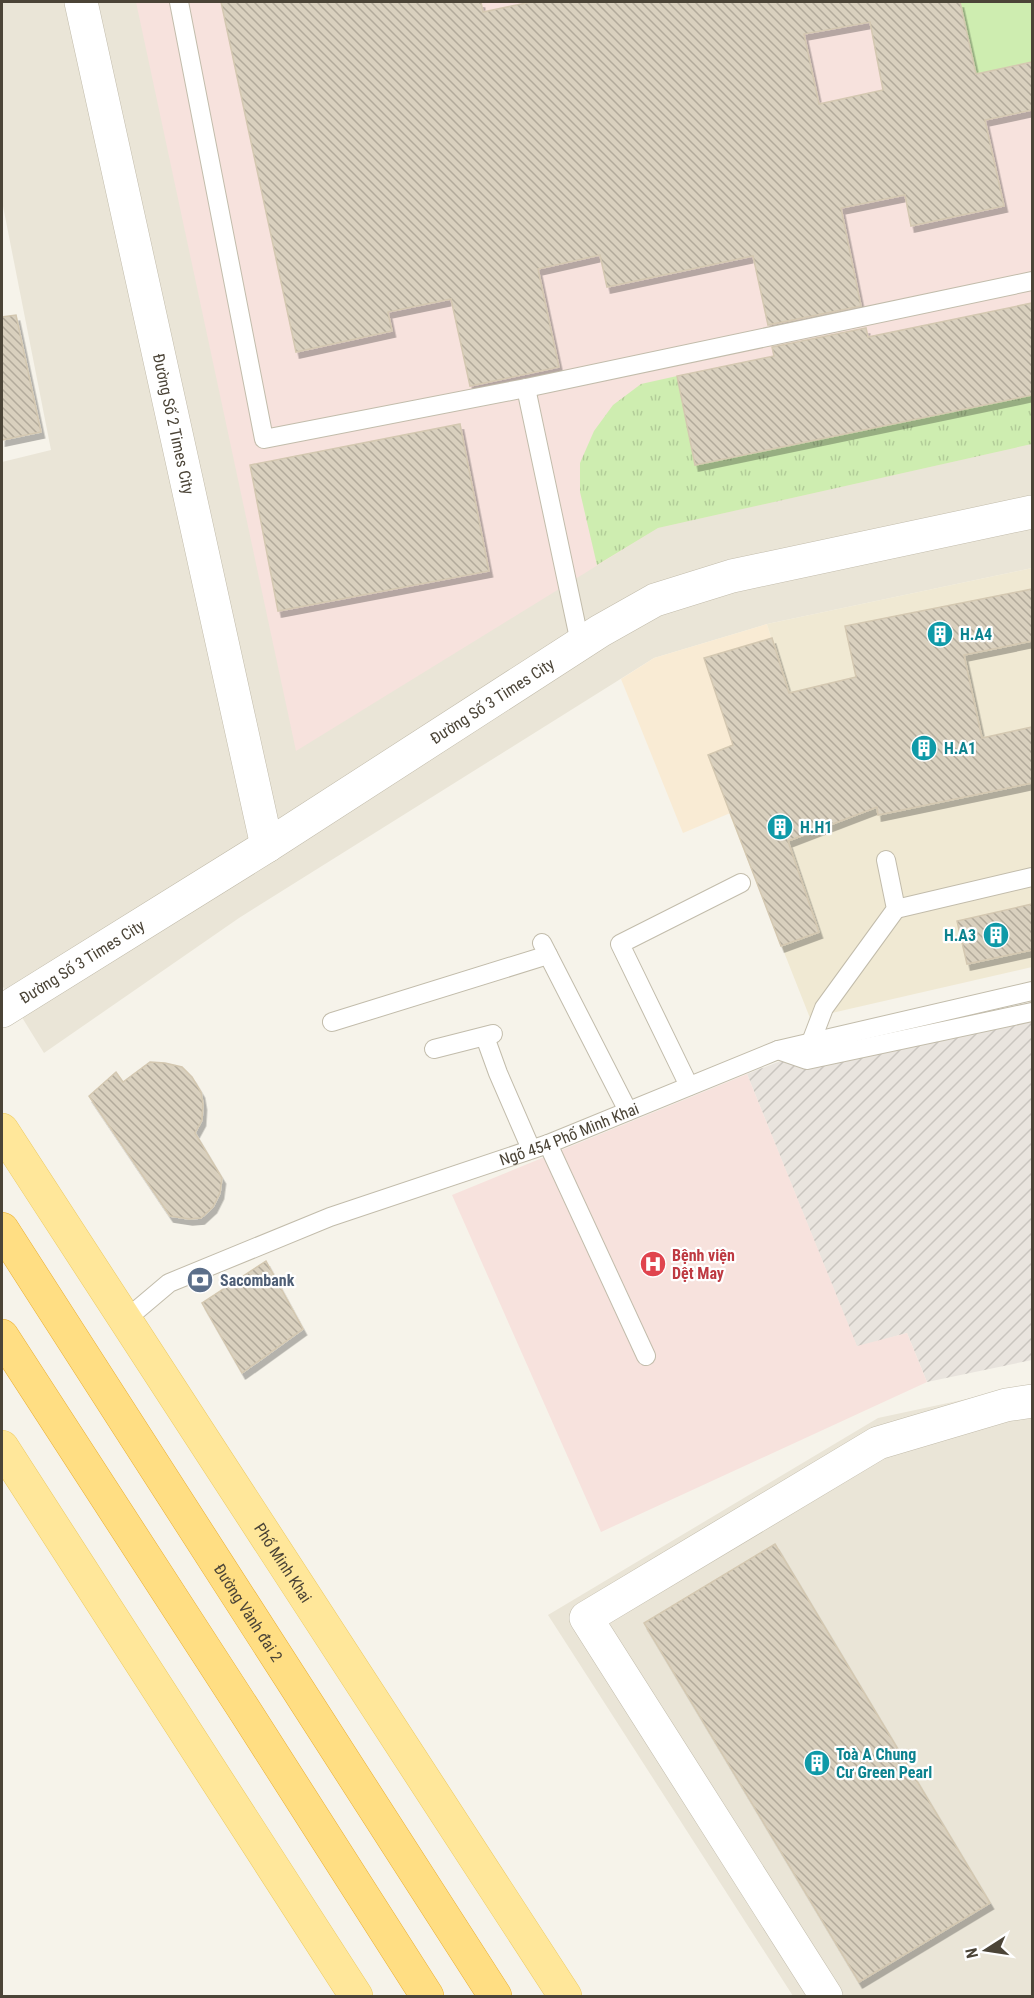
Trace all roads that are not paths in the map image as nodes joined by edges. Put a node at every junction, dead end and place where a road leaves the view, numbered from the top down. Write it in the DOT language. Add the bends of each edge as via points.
graph roads {
  1 [pos="81,2"];
  2 [pos="179,2"];
  3 [pos="1032,281"];
  4 [pos="526,388"];
  5 [pos="1032,512"];
  6 [pos="580,643"];
  7 [pos="267,846"];
  8 [pos="886,860"];
  9 [pos="1032,877"];
  10 [pos="741,883"];
  11 [pos="896,909"];
  12 [pos="1032,991"];
  13 [pos="2,1011"];
  14 [pos="1032,1012"];
  15 [pos="332,1022"];
  16 [pos="811,1042"];
  17 [pos="434,1049"];
  18 [pos="778,1050"];
  19 [pos="689,1086"];
  20 [pos="628,1111"];
  21 [pos="2,1130"];
  22 [pos="540,1146"];
  23 [pos="2,1229"];
  24 [pos="124,1321"];
  25 [pos="2,1336"];
  26 [pos="646,1356"];
  27 [pos="1032,1401"];
  28 [pos="2,1447"];
  29 [pos="356,1996"];
  30 [pos="427,1996"];
  31 [pos="495,1996"];
  32 [pos="565,1996"];
  33 [pos="826,1996"];
  1 -- 7 [label="street, Đường Số 2 Times City"];
  2 -- 4 [label="lane" via="264,439"];
  3 -- 4 [label="lane"];
  4 -- 6 [label="lane"];
  5 -- 6 [label="street, Đường Số 3 Times City" via="711,582 655,600"];
  6 -- 7 [label="street, Đường Số 3 Times City"];
  7 -- 13 [label="street, Đường Số 3 Times City"];
  8 -- 11 [label="lane"];
  9 -- 11 [label="lane"];
  10 -- 19 [label="lane" via="620,944"];
  11 -- 16 [label="lane" via="824,1008"];
  12 -- 16 [label="lane, Ngõ 454 Phố Minh Khai"];
  14 -- 18 [label="lane" via="807,1060"];
  15 -- 20 [label="lane" via="545,949"];
  16 -- 18 [label="lane, Ngõ 454 Phố Minh Khai"];
  17 -- 22 [label="lane" via="489,1035"];
  18 -- 19 [label="lane, Ngõ 454 Phố Minh Khai"];
  19 -- 20 [label="lane, Ngõ 454 Phố Minh Khai"];
  20 -- 22 [label="lane, Ngõ 454 Phố Minh Khai"];
  21 -- 24 [label="main road, Phố Minh Khai"];
  22 -- 24 [label="lane, Ngõ 454 Phố Minh Khai" via="330,1217 169,1283"];
  22 -- 26 [label="lane"];
  23 -- 31 [label="highway, Đường Vành đai 2"];
  24 -- 32 [label="main road, Phố Minh Khai"];
  25 -- 30 [label="highway"];
  27 -- 33 [label="street" via="878,1443 586,1618"];
  28 -- 29 [label="main road"];
}
